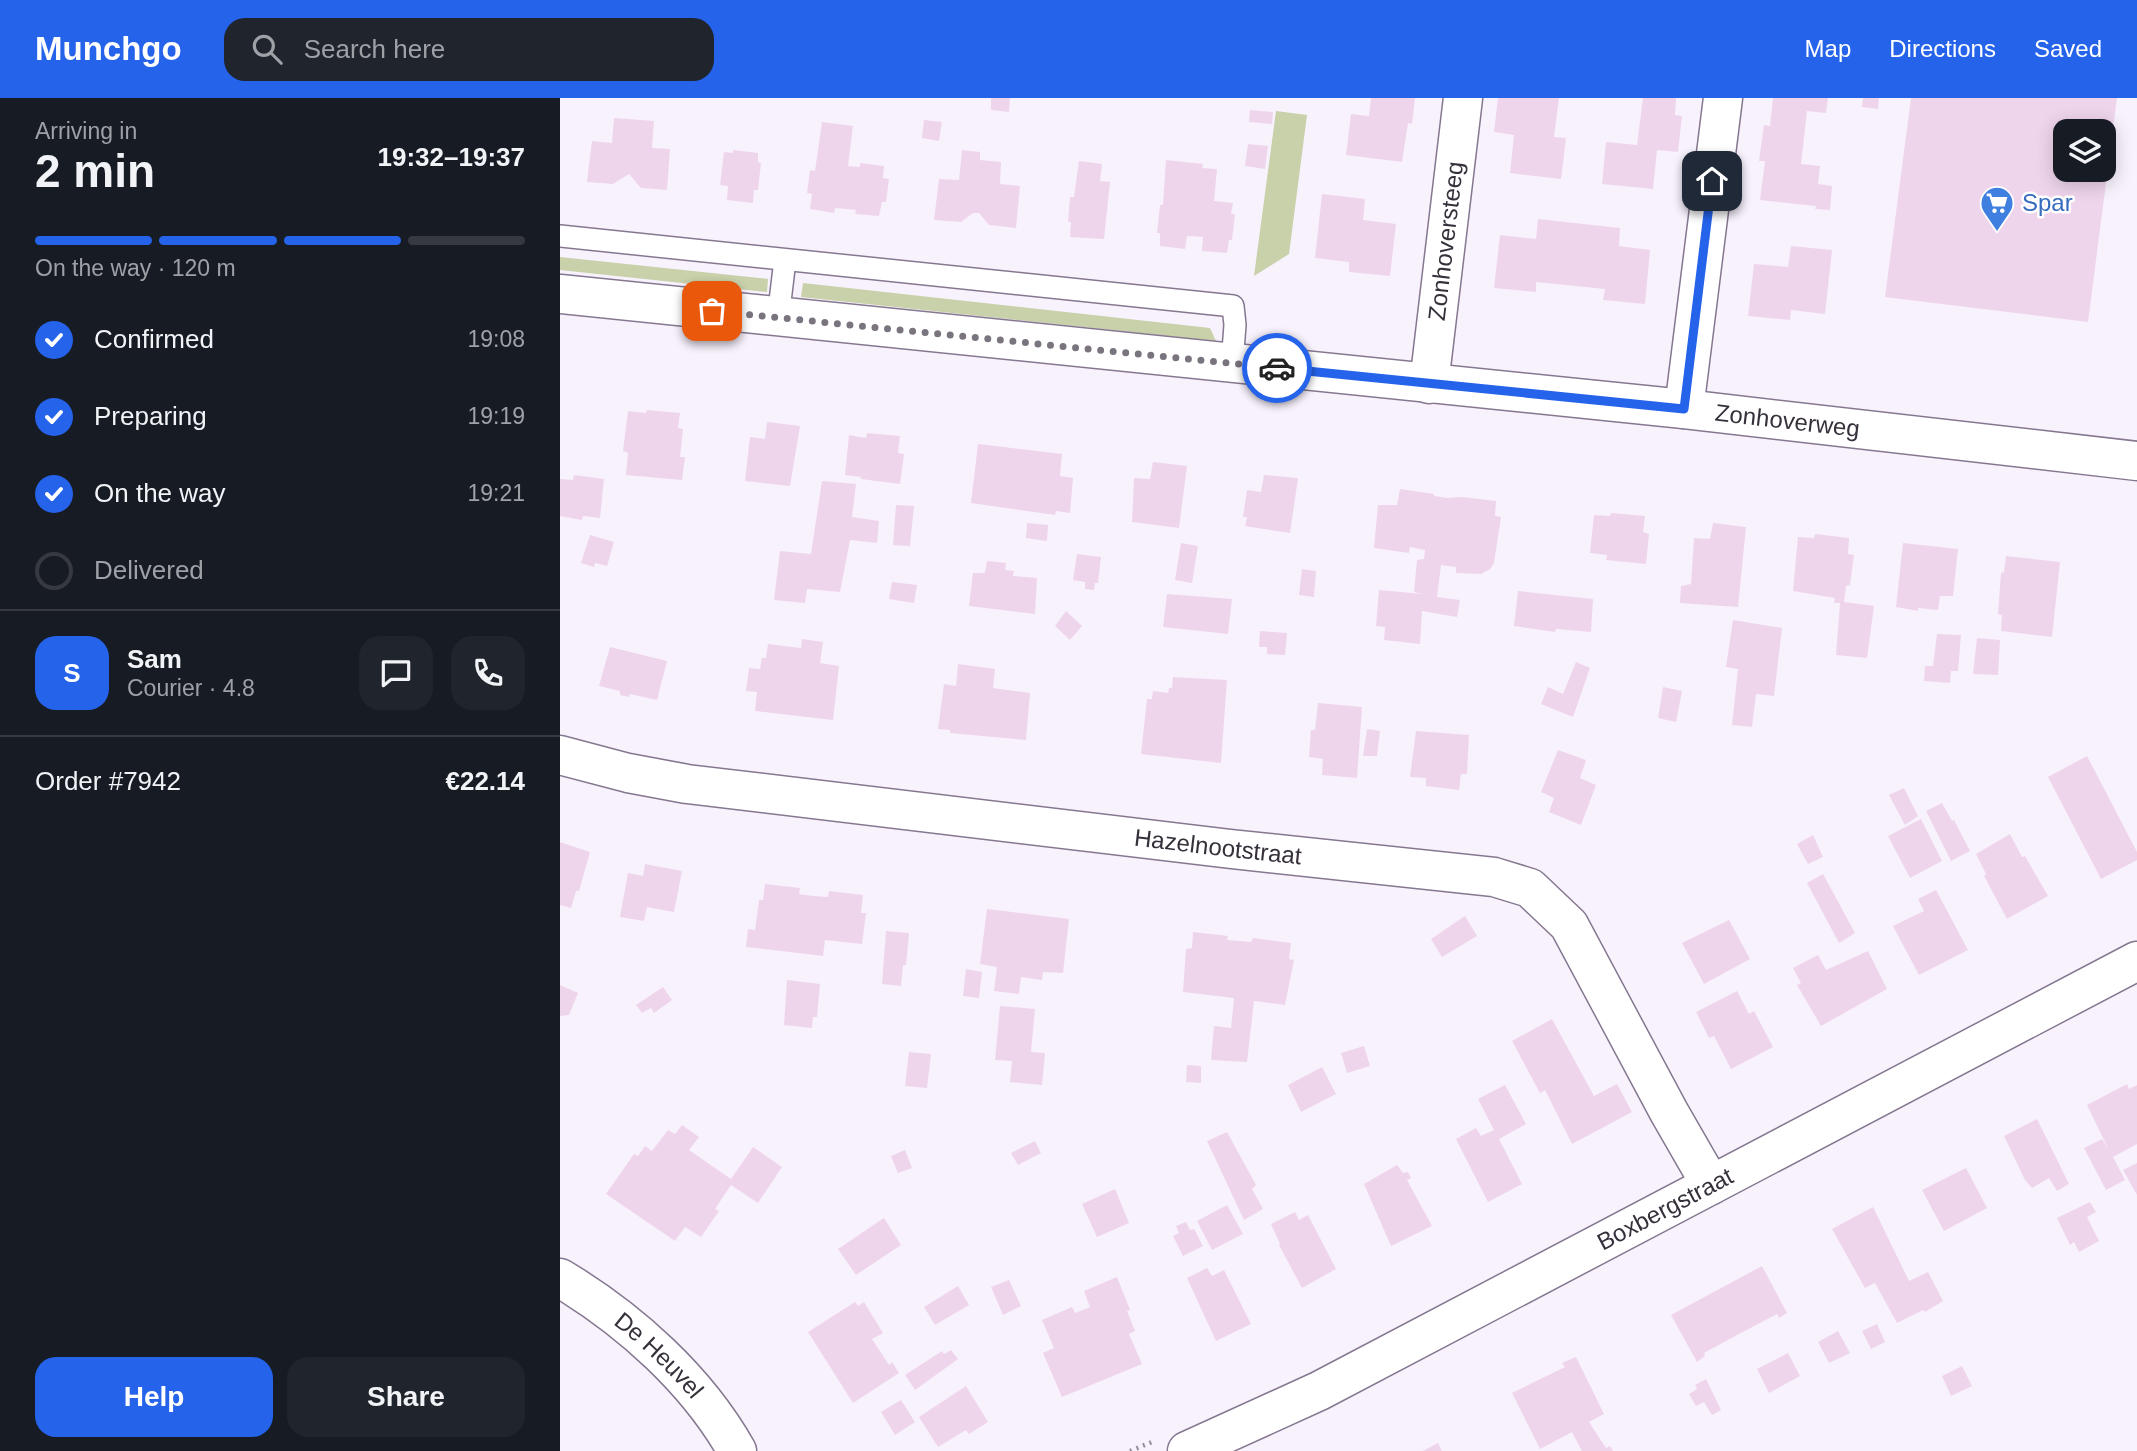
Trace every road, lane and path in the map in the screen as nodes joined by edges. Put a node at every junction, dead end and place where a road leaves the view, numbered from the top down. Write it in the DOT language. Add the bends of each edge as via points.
graph roads {
  1 [pos="1463,98"];
  2 [pos="1723,98"];
  3 [pos="560,236"];
  4 [pos="785,260"];
  5 [pos="560,294"];
  6 [pos="778,318"];
  7 [pos="1232,364"];
  8 [pos="1429,384"];
  9 [pos="1684,409"];
  10 [pos="2137,461"];
  11 [pos="560,755"];
  12 [pos="2137,961"];
  13 [pos="1711,1185"];
  14 [pos="560,1278"];
  15 [pos="737,1451"];
  16 [pos="1187,1451"];
  1 -- 8 [label="street, Zonhoversteeg"];
  2 -- 9 [label="street"];
  3 -- 4 [label="lane"];
  4 -- 6 [label="lane"];
  4 -- 7 [label="lane" via="1233,306"];
  5 -- 6 [label="street, Zonhoverweg"];
  6 -- 7 [label="street, Zonhoverweg"];
  7 -- 8 [label="street, Zonhoverweg"];
  8 -- 9 [label="street, Zonhoverweg"];
  9 -- 10 [label="street, Zonhoverweg"];
  11 -- 13 [label="street, Hazelnootstraat" via="687,784 1494,877 1530,888 1569,925"];
  12 -- 13 [label="street, Boxbergstraat"];
  13 -- 16 [label="street, Boxbergstraat" via="1319,1391"];
  14 -- 15 [label="street, De Heuvel" via="653,1348 698,1394"];
}
